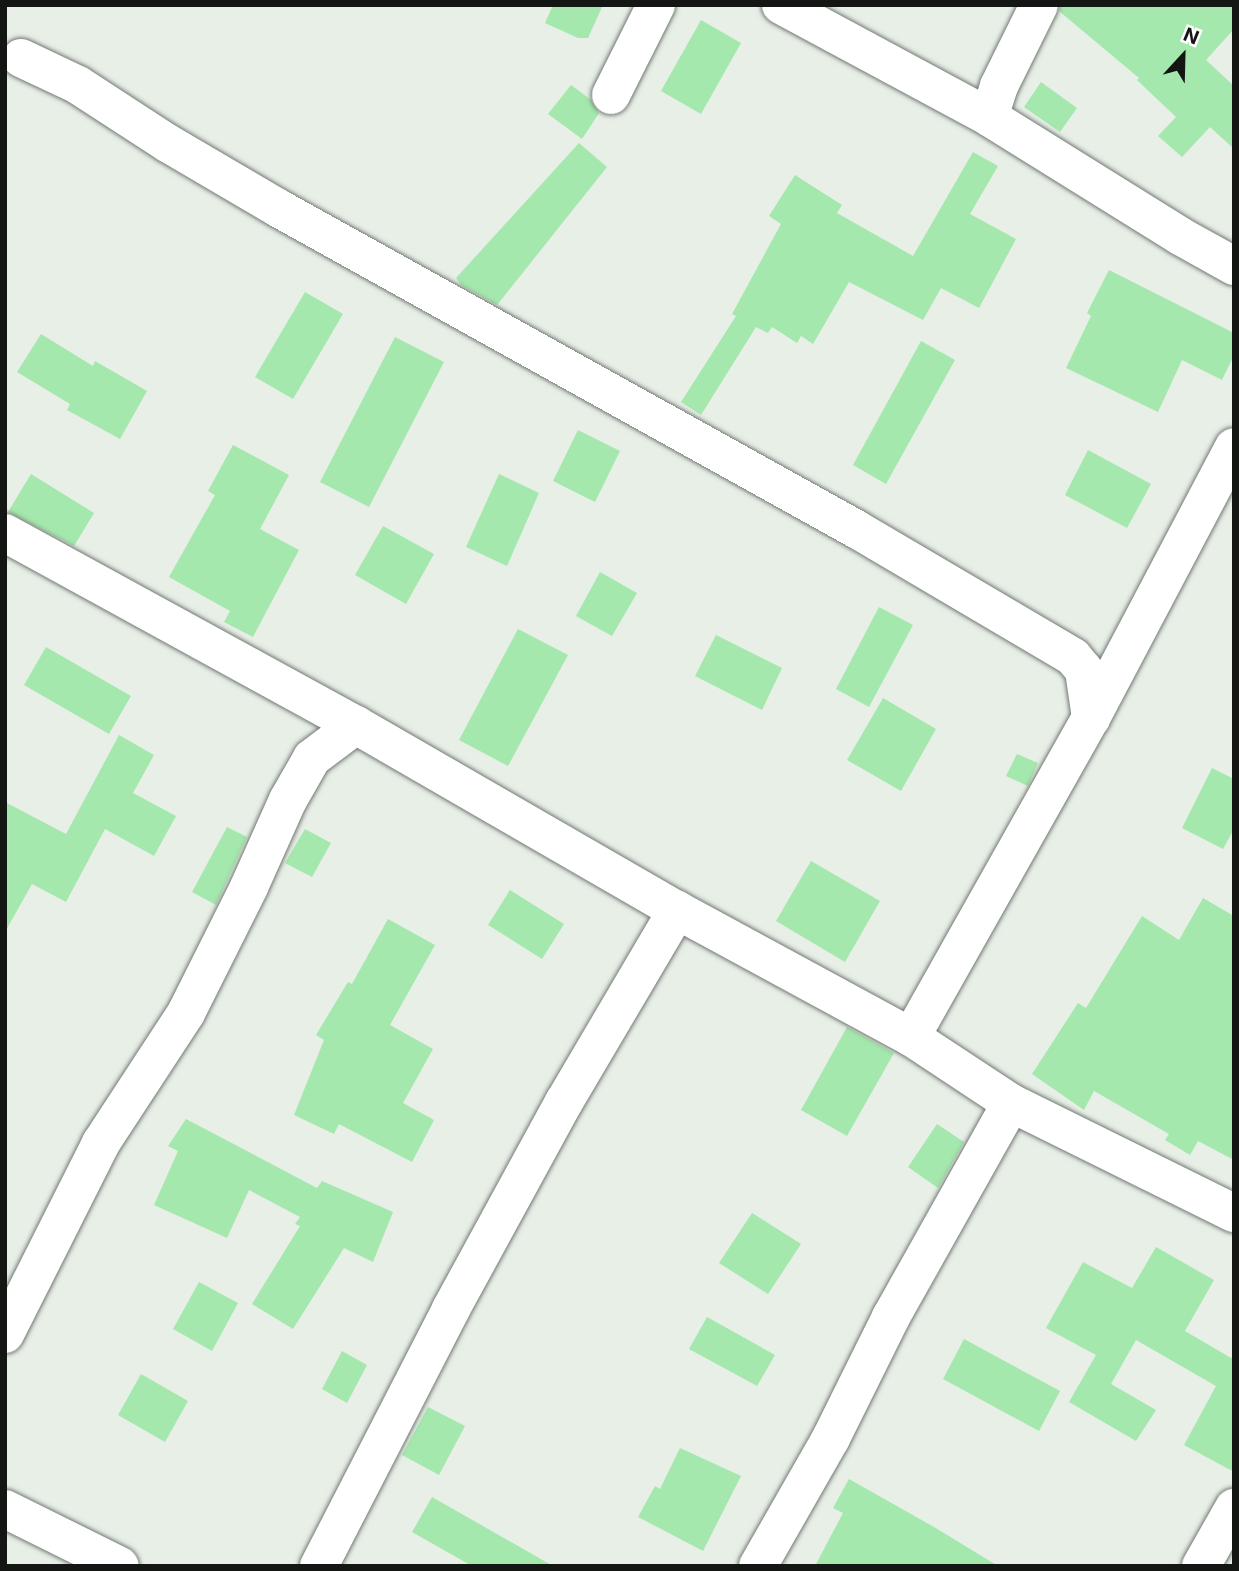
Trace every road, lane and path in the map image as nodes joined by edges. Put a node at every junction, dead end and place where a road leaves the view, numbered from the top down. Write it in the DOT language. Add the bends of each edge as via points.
graph roads {
  1 [pos="656,5"];
  2 [pos="781,5"];
  3 [pos="1039,5"];
  4 [pos="21,58"];
  5 [pos="611,95"];
  6 [pos="989,117"];
  7 [pos="1234,266"];
  8 [pos="1234,447"];
  9 [pos="14,549"];
  10 [pos="1091,718"];
  11 [pos="356,725"];
  12 [pos="677,910"];
  13 [pos="911,1037"];
  14 [pos="1011,1103"];
  15 [pos="1234,1213"];
  16 [pos="5,1334"];
  17 [pos="1234,1508"];
  18 [pos="5,1509"];
  19 [pos="120,1566"];
  20 [pos="319,1566"];
  21 [pos="758,1566"];
  22 [pos="1201,1566"];
  1 -- 5 [label="street"];
  2 -- 6 [label="street"];
  3 -- 6 [label="street" via="999,86"];
  4 -- 10 [label="street" via="78,85 278,208 856,529 1073,657 1084,670"];
  6 -- 7 [label="street"];
  8 -- 10 [label="street"];
  9 -- 11 [label="street"];
  10 -- 13 [label="street"];
  11 -- 12 [label="street"];
  11 -- 16 [label="street" via="312,758 186,1013 101,1143"];
  12 -- 13 [label="street"];
  12 -- 20 [label="street" via="564,1102 445,1320"];
  13 -- 14 [label="street"];
  14 -- 15 [label="street"];
  14 -- 21 [label="street"];
  17 -- 22 [label="street"];
  18 -- 19 [label="street"];
}
